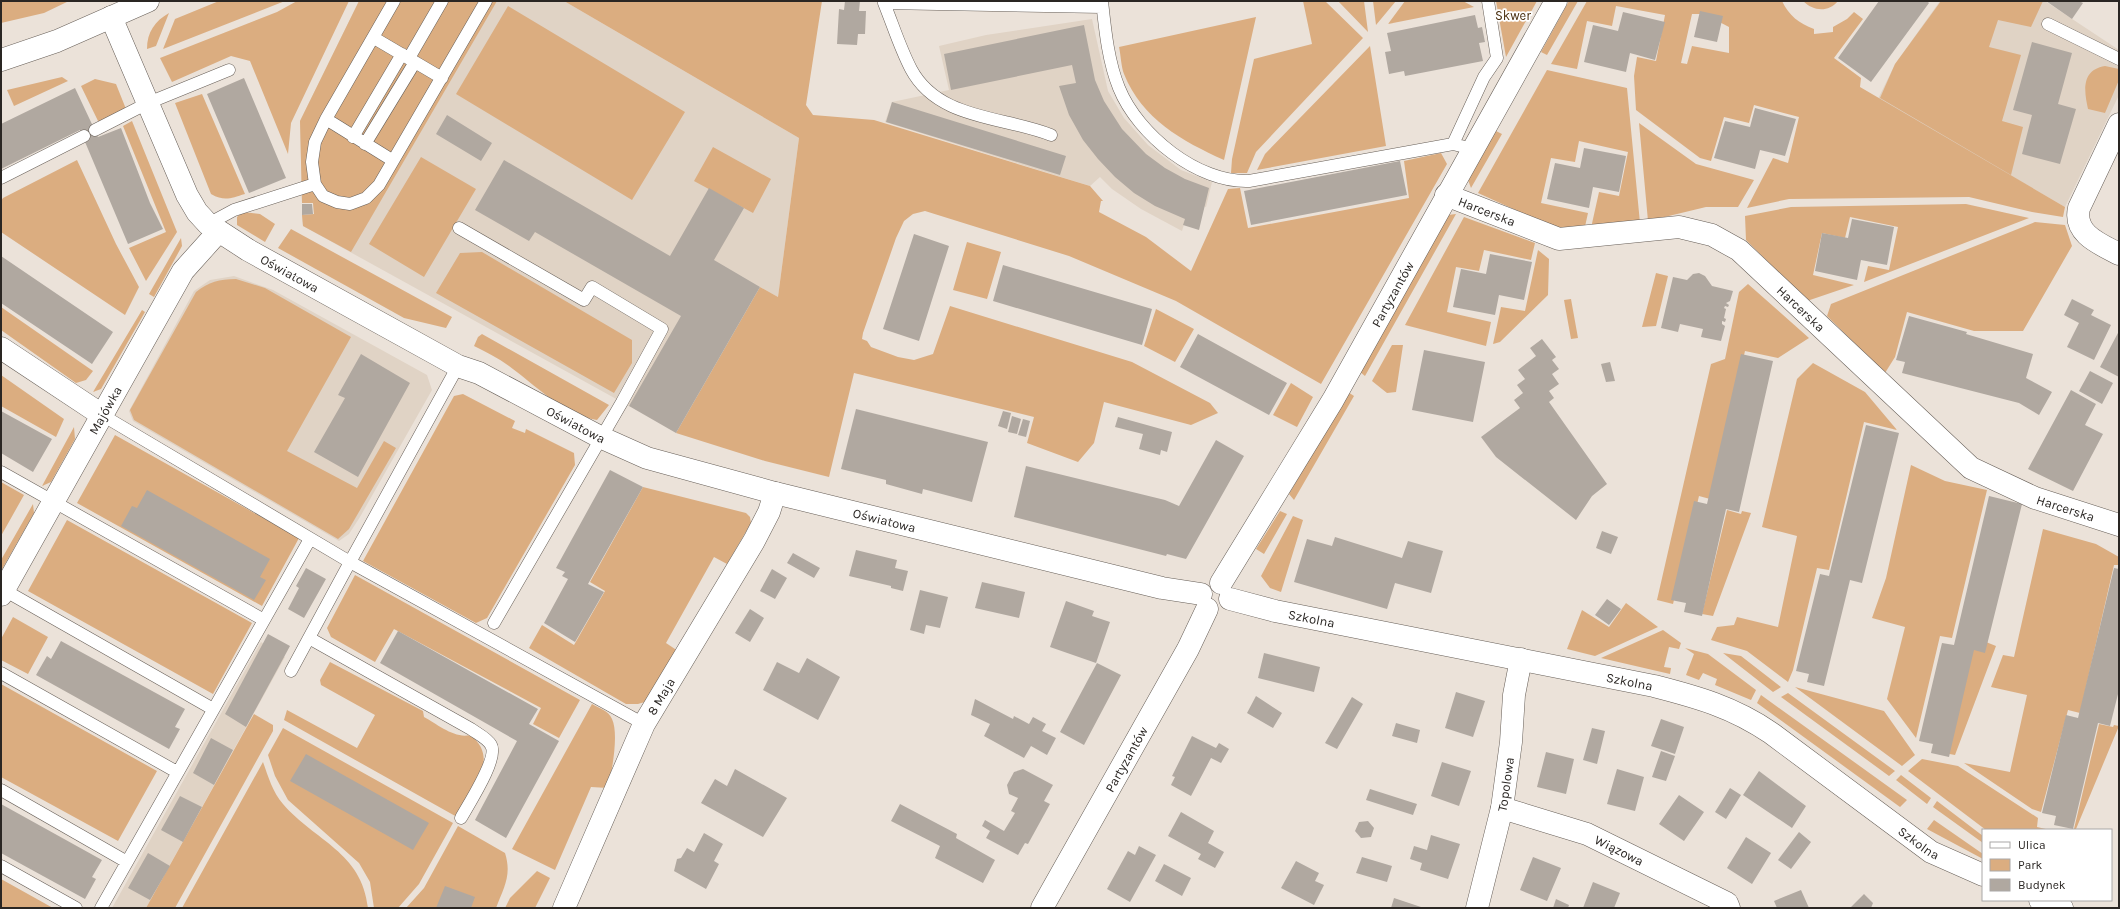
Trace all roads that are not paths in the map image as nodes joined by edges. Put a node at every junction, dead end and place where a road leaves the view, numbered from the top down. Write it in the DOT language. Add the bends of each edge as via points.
graph roads {
  1 [pos="148,1"];
  2 [pos="394,1"];
  3 [pos="442,1"];
  4 [pos="1488,1"];
  5 [pos="1556,1"];
  6 [pos="884,2"];
  7 [pos="481,3"];
  8 [pos="1102,4"];
  9 [pos="111,17"];
  10 [pos="2048,24"];
  11 [pos="374,38"];
  12 [pos="409,58"];
  13 [pos="2119,59"];
  14 [pos="1,60"];
  15 [pos="229,70"];
  16 [pos="442,78"];
  17 [pos="148,103"];
  18 [pos="326,119"];
  19 [pos="2119,124"];
  20 [pos="1050,135"];
  21 [pos="353,137"];
  22 [pos="365,144"];
  23 [pos="1463,146"];
  24 [pos="392,160"];
  25 [pos="1,178"];
  26 [pos="315,184"];
  27 [pos="1446,195"];
  28 [pos="213,228"];
  29 [pos="459,228"];
  30 [pos="2119,254"];
  31 [pos="1,348"];
  32 [pos="458,366"];
  33 [pos="102,415"];
  34 [pos="600,437"];
  35 [pos="1,472"];
  36 [pos="775,493"];
  37 [pos="53,501"];
  38 [pos="2119,525"];
  39 [pos="310,539"];
  40 [pos="350,562"];
  41 [pos="1226,591"];
  42 [pos="2,593"];
  43 [pos="1204,601"];
  44 [pos="264,620"];
  45 [pos="494,623"];
  46 [pos="309,638"];
  47 [pos="1521,659"];
  48 [pos="291,671"];
  49 [pos="1,673"];
  50 [pos="214,709"];
  51 [pos="644,724"];
  52 [pos="177,772"];
  53 [pos="1,790"];
  54 [pos="1502,808"];
  55 [pos="461,818"];
  56 [pos="127,862"];
  57 [pos="1,866"];
  58 [pos="1982,875"];
  59 [pos="76,908"];
  60 [pos="101,908"];
  61 [pos="564,908"];
  62 [pos="1042,908"];
  63 [pos="1477,908"];
  64 [pos="1729,908"];
  1 -- 9 [label="street"];
  2 -- 11 [label="lane"];
  3 -- 12 [label="lane"];
  4 -- 23 [label="lane" via="1497,58 1484,77"];
  5 -- 23 [label="street, Partyzantów"];
  6 -- 8 [label="lane"];
  6 -- 20 [label="lane" via="911,69 926,90 937,100 960,110"];
  7 -- 16 [label="lane"];
  8 -- 23 [label="lane" via="1115,77 1119,90 1131,109 1154,138 1170,151 1219,178 1249,181"];
  9 -- 14 [label="street" via="58,41"];
  9 -- 17 [label="street, Oświatowa"];
  10 -- 13 [label="lane"];
  11 -- 12 [label="lane"];
  11 -- 18 [label="lane"];
  12 -- 16 [label="lane"];
  12 -- 21 [label="lane"];
  12 -- 22 [label="lane"];
  15 -- 17 [label="lane"];
  16 -- 24 [label="lane"];
  17 -- 25 [label="lane"];
  17 -- 28 [label="street, Oświatowa" via="187,195 197,212"];
  18 -- 21 [label="lane"];
  18 -- 26 [label="lane" via="315,142 312,162"];
  19 -- 30 [label="street" via="2079,208 2077,218 2090,238"];
  21 -- 22 [label="lane"];
  22 -- 24 [label="lane"];
  23 -- 27 [label="street, Partyzantów"];
  24 -- 26 [label="lane" via="379,186 366,198 350,204 323,196"];
  26 -- 28 [label="lane" via="234,210"];
  27 -- 38 [label="street, Harcerska" via="1559,239 1679,227 1712,235 1739,250 1971,468 2035,498"];
  27 -- 41 [label="street, Partyzantów"];
  28 -- 32 [label="street, Oświatowa"];
  28 -- 33 [label="street, Majówka" via="183,271"];
  29 -- 34 [label="lane" via="584,300 592,287 662,329"];
  31 -- 33 [label="street"];
  32 -- 34 [label="street, Oświatowa" via="479,373"];
  32 -- 40 [label="lane"];
  33 -- 37 [label="street, Majówka"];
  33 -- 39 [label="lane"];
  34 -- 36 [label="street, Oświatowa" via="647,458"];
  34 -- 45 [label="lane"];
  35 -- 37 [label="lane"];
  36 -- 43 [label="street, Oświatowa" via="1162,588"];
  36 -- 51 [label="street, 8 Maja" via="769,512 754,541"];
  37 -- 42 [label="street, Majówka"];
  37 -- 44 [label="lane"];
  39 -- 40 [label="lane"];
  39 -- 44 [label="lane"];
  40 -- 46 [label="lane"];
  40 -- 51 [label="lane"];
  41 -- 43 [label="street" via="1215,582 1208,584"];
  41 -- 47 [label="street, Szkolna" via="1275,611"];
  42 -- 50 [label="lane"];
  43 -- 62 [label="street, Partyzantów" via="1188,649"];
  44 -- 50 [label="lane"];
  46 -- 48 [label="lane"];
  46 -- 55 [label="lane" via="472,729 491,744 490,764"];
  47 -- 54 [label="street, Topolowa" via="1514,695"];
  47 -- 58 [label="street, Szkolna" via="1654,686 1734,711 1771,733 1931,852"];
  49 -- 52 [label="lane"];
  50 -- 52 [label="lane"];
  51 -- 61 [label="street, 8 Maja"];
  52 -- 56 [label="lane"];
  53 -- 56 [label="lane"];
  54 -- 63 [label="street, Topolowa"];
  54 -- 64 [label="street, Wiązowa" via="1587,834 1727,903"];
  56 -- 60 [label="lane"];
  57 -- 59 [label="lane"];
}
